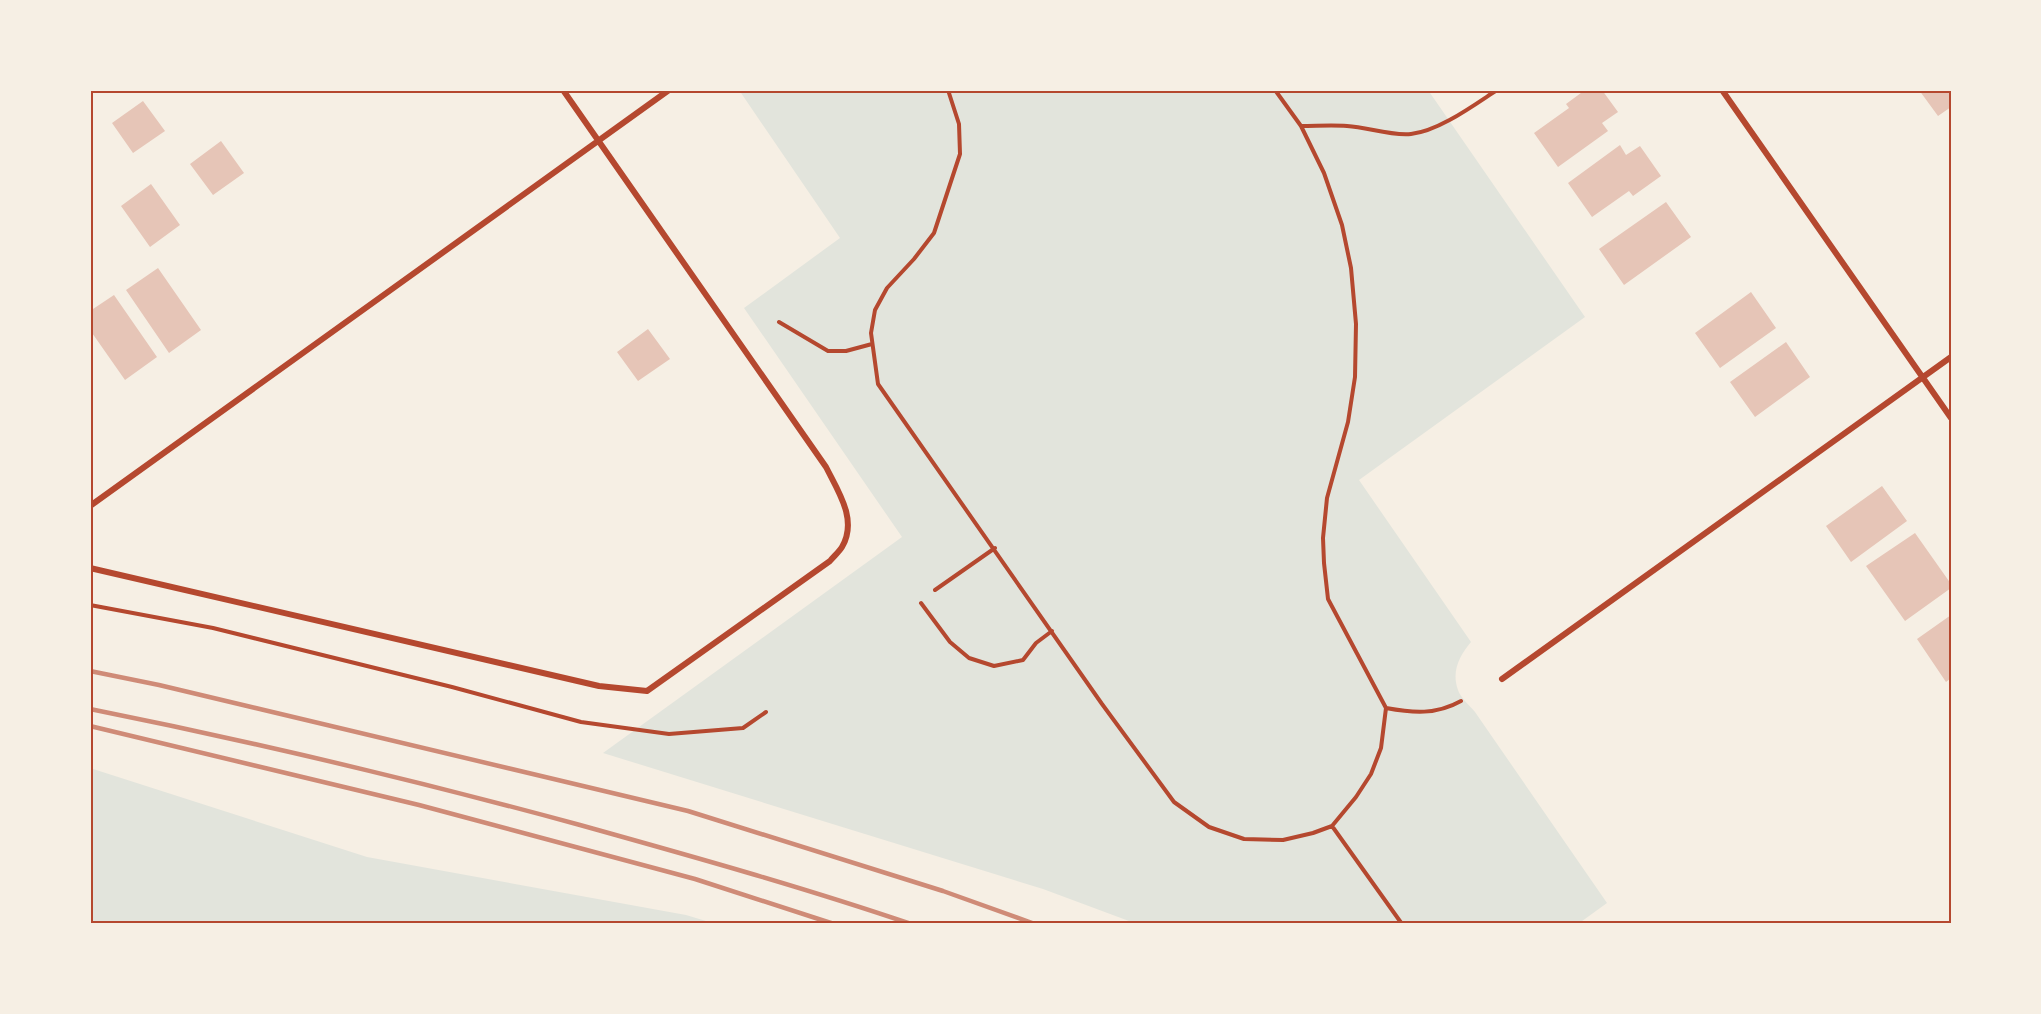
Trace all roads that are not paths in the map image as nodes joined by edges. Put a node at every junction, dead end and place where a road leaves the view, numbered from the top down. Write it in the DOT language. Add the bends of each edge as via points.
graph roads {
  1 [pos="563,90"];
  2 [pos="669,90"];
  3 [pos="1722,90"];
  4 [pos="599,140"];
  5 [pos="1951,357"];
  6 [pos="1923,377"];
  7 [pos="1951,418"];
  8 [pos="90,506"];
  9 [pos="90,568"];
  10 [pos="1502,679"];
  1 -- 4 [label="street"];
  2 -- 4 [label="street"];
  3 -- 6 [label="street"];
  4 -- 8 [label="street"];
  4 -- 9 [label="street" via="826,467 843,502 849,526 843,547 830,561 647,691 598,686"];
  5 -- 6 [label="street"];
  6 -- 7 [label="street"];
  6 -- 10 [label="street"];
}
